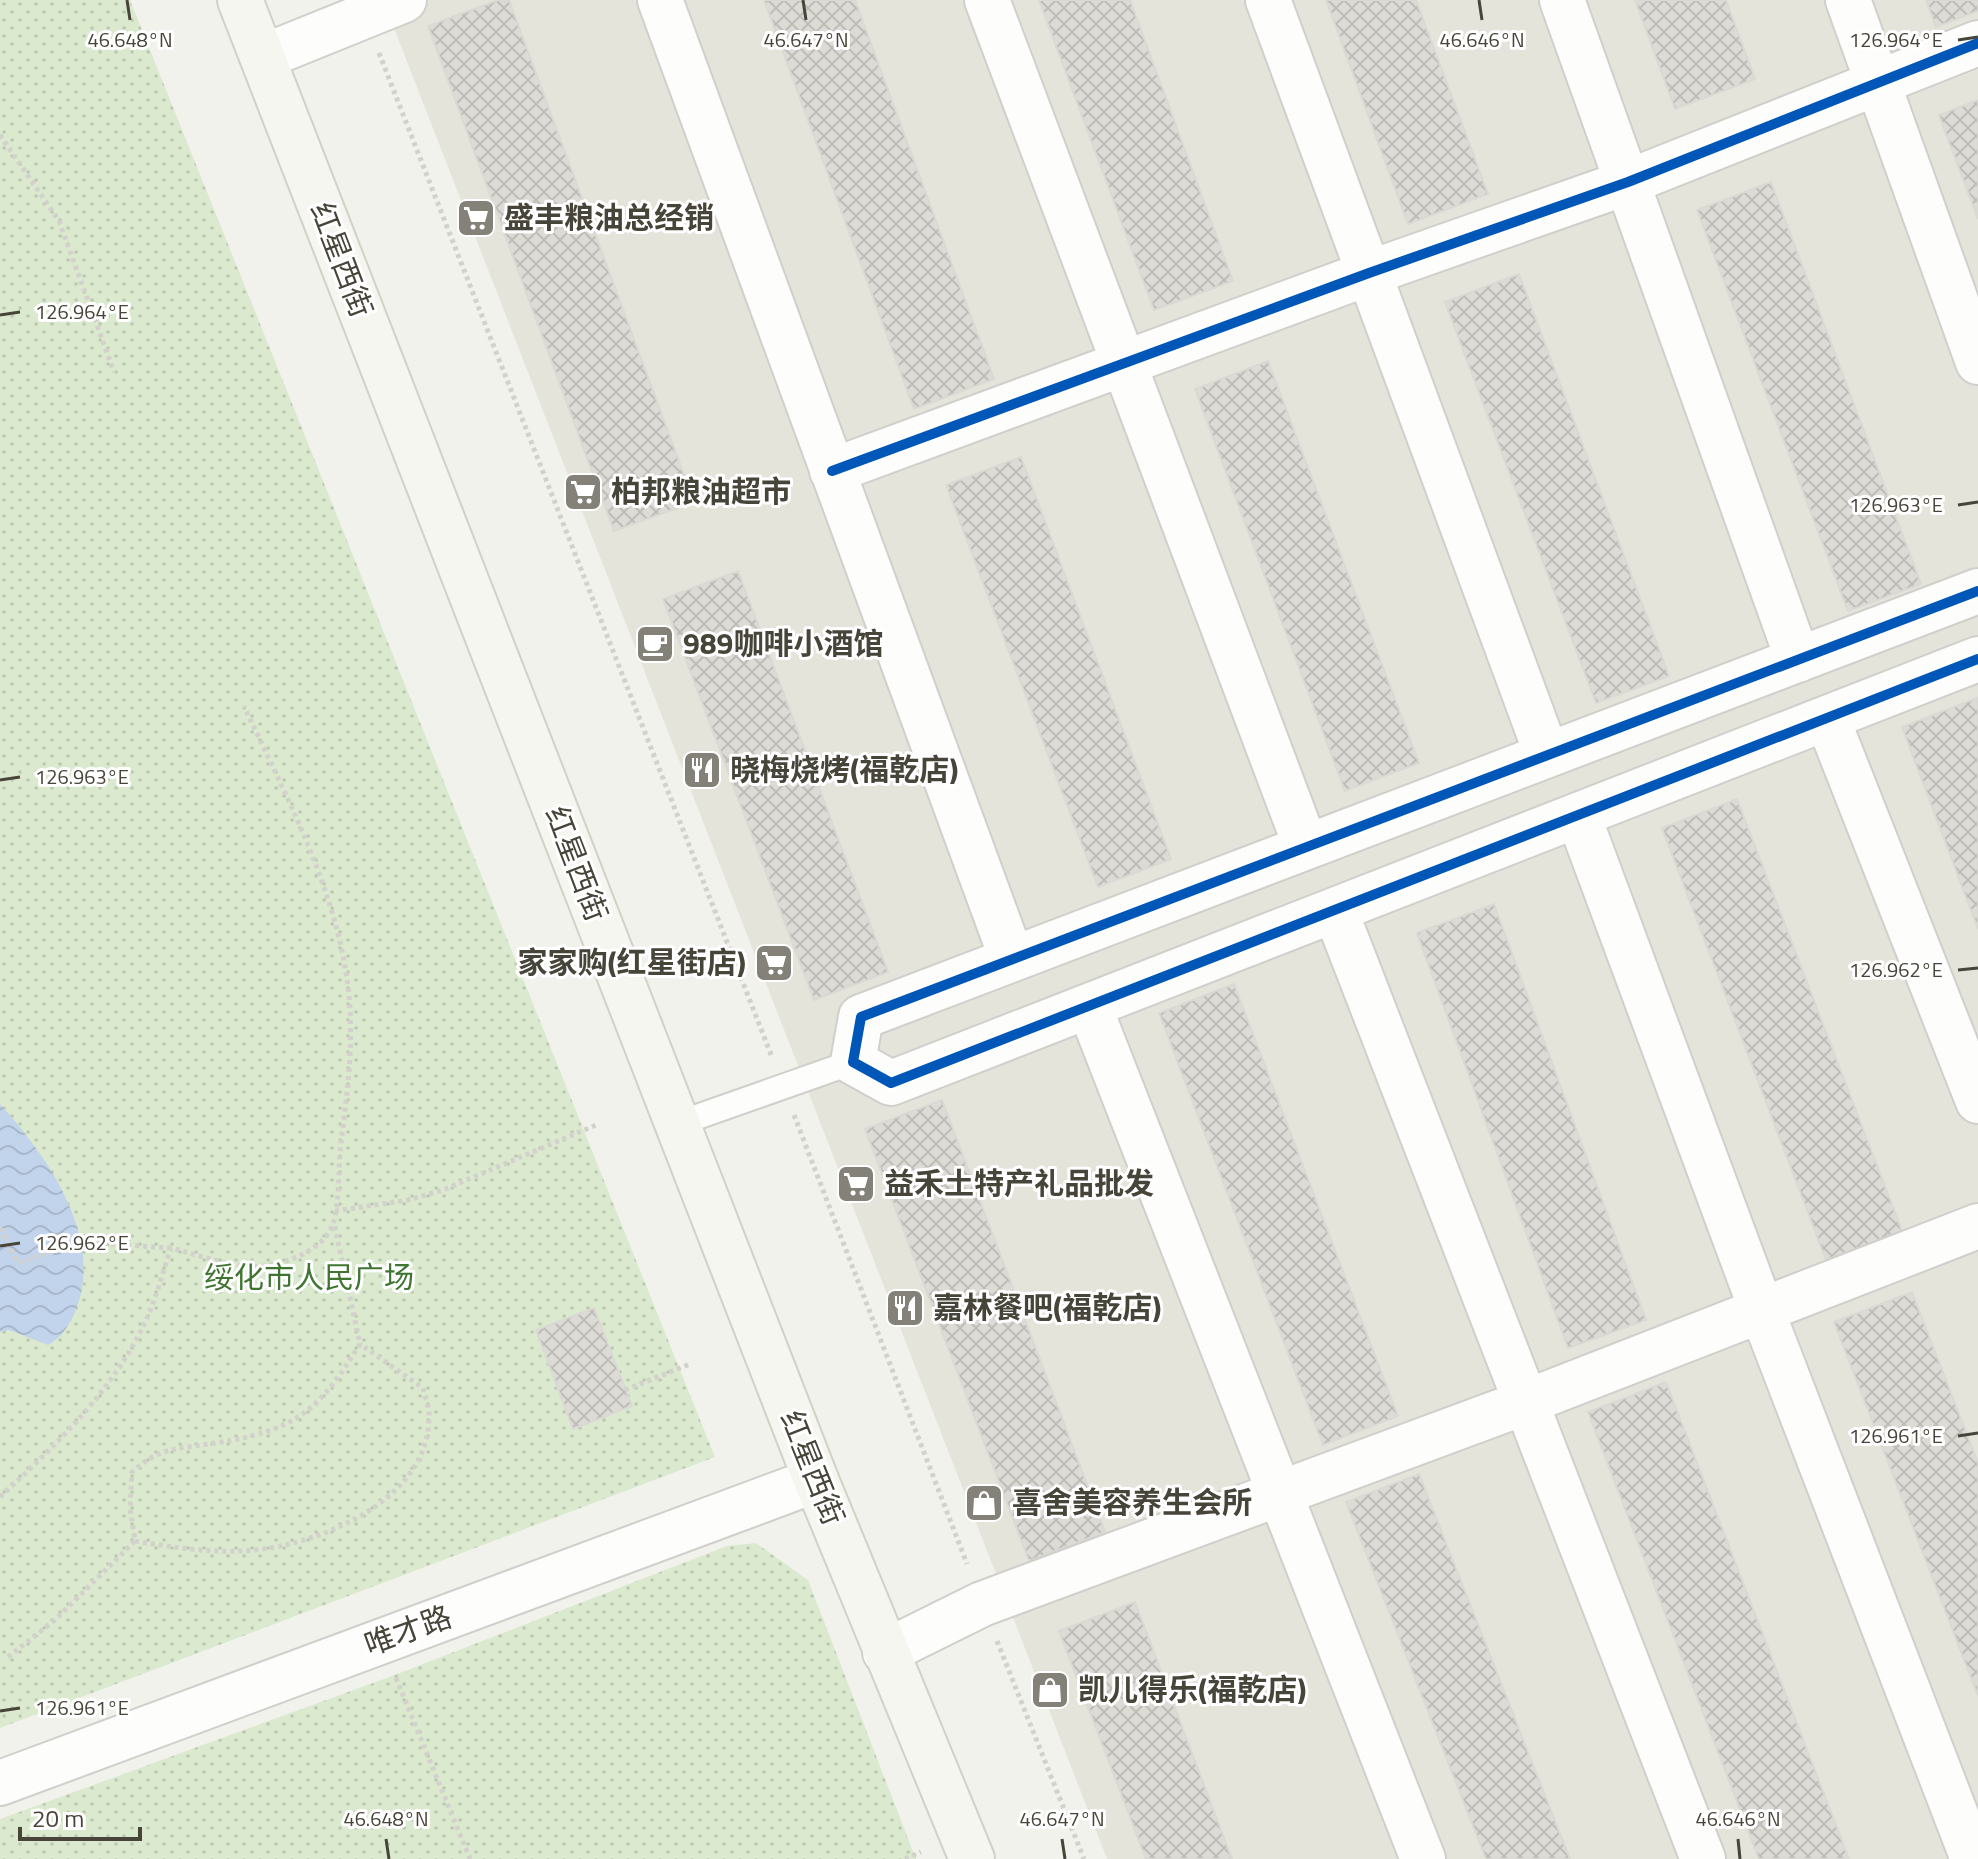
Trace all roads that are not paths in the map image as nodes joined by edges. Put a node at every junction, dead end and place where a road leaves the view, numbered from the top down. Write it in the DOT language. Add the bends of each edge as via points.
graph roads {
  1 [pos="240,0"];
  2 [pos="660,0"];
  3 [pos="987,0"];
  4 [pos="1268,0"];
  5 [pos="1562,0"];
  6 [pos="1848,0"];
  7 [pos="384,8"];
  8 [pos="1978,43"];
  9 [pos="263,57"];
  10 [pos="1878,82"];
  11 [pos="1628,182"];
  12 [pos="1369,273"];
  13 [pos="1978,362"];
  14 [pos="1126,364"];
  15 [pos="832,471"];
  16 [pos="1978,591"];
  17 [pos="1978,659"];
  18 [pos="1798,660"];
  19 [pos="1827,718"];
  20 [pos="1547,755"];
  21 [pos="1578,815"];
  22 [pos="1306,847"];
  23 [pos="1335,910"];
  24 [pos="1012,959"];
  25 [pos="1089,1006"];
  26 [pos="853,1062"];
  27 [pos="1978,1101"];
  28 [pos="677,1124"];
  29 [pos="1978,1226"];
  30 [pos="1762,1311"];
  31 [pos="1526,1402"];
  32 [pos="816,1480"];
  33 [pos="1279,1491"];
  34 [pos="885,1652"];
  35 [pos="0,1783"];
  36 [pos="972,1859"];
  37 [pos="1423,1859"];
  38 [pos="1703,1859"];
  39 [pos="1973,1859"];
  1 -- 9 [label="main road, 红星西街"];
  2 -- 15 [label="street"];
  3 -- 14 [label="street"];
  4 -- 12 [label="street"];
  5 -- 11 [label="street"];
  6 -- 10 [label="street"];
  7 -- 9 [label="street"];
  8 -- 10 [label="street"];
  9 -- 28 [label="main road, 红星西街"];
  10 -- 11 [label="street"];
  10 -- 13 [label="street"];
  11 -- 12 [label="street"];
  11 -- 18 [label="street"];
  12 -- 14 [label="street"];
  12 -- 20 [label="street"];
  14 -- 15 [label="street"];
  14 -- 22 [label="street"];
  15 -- 24 [label="street"];
  16 -- 18 [label="street"];
  17 -- 19 [label="street"];
  18 -- 20 [label="street"];
  19 -- 21 [label="street"];
  19 -- 27 [label="street"];
  20 -- 22 [label="street"];
  21 -- 23 [label="street"];
  21 -- 30 [label="street"];
  22 -- 24 [label="street"];
  23 -- 25 [label="street"];
  23 -- 31 [label="street"];
  24 -- 26 [label="street" via="861,1017"];
  25 -- 26 [label="street" via="891,1083"];
  25 -- 33 [label="street"];
  26 -- 28 [label="lane"];
  28 -- 32 [label="main road, 红星西街"];
  29 -- 30 [label="street"];
  30 -- 31 [label="street"];
  30 -- 39 [label="street"];
  31 -- 33 [label="street"];
  31 -- 38 [label="street"];
  32 -- 34 [label="main road, 红星西街"];
  32 -- 35 [label="street, 唯才路"];
  33 -- 34 [label="street" via="982,1604"];
  33 -- 37 [label="street"];
  34 -- 36 [label="main road, 红星西街"];
}
